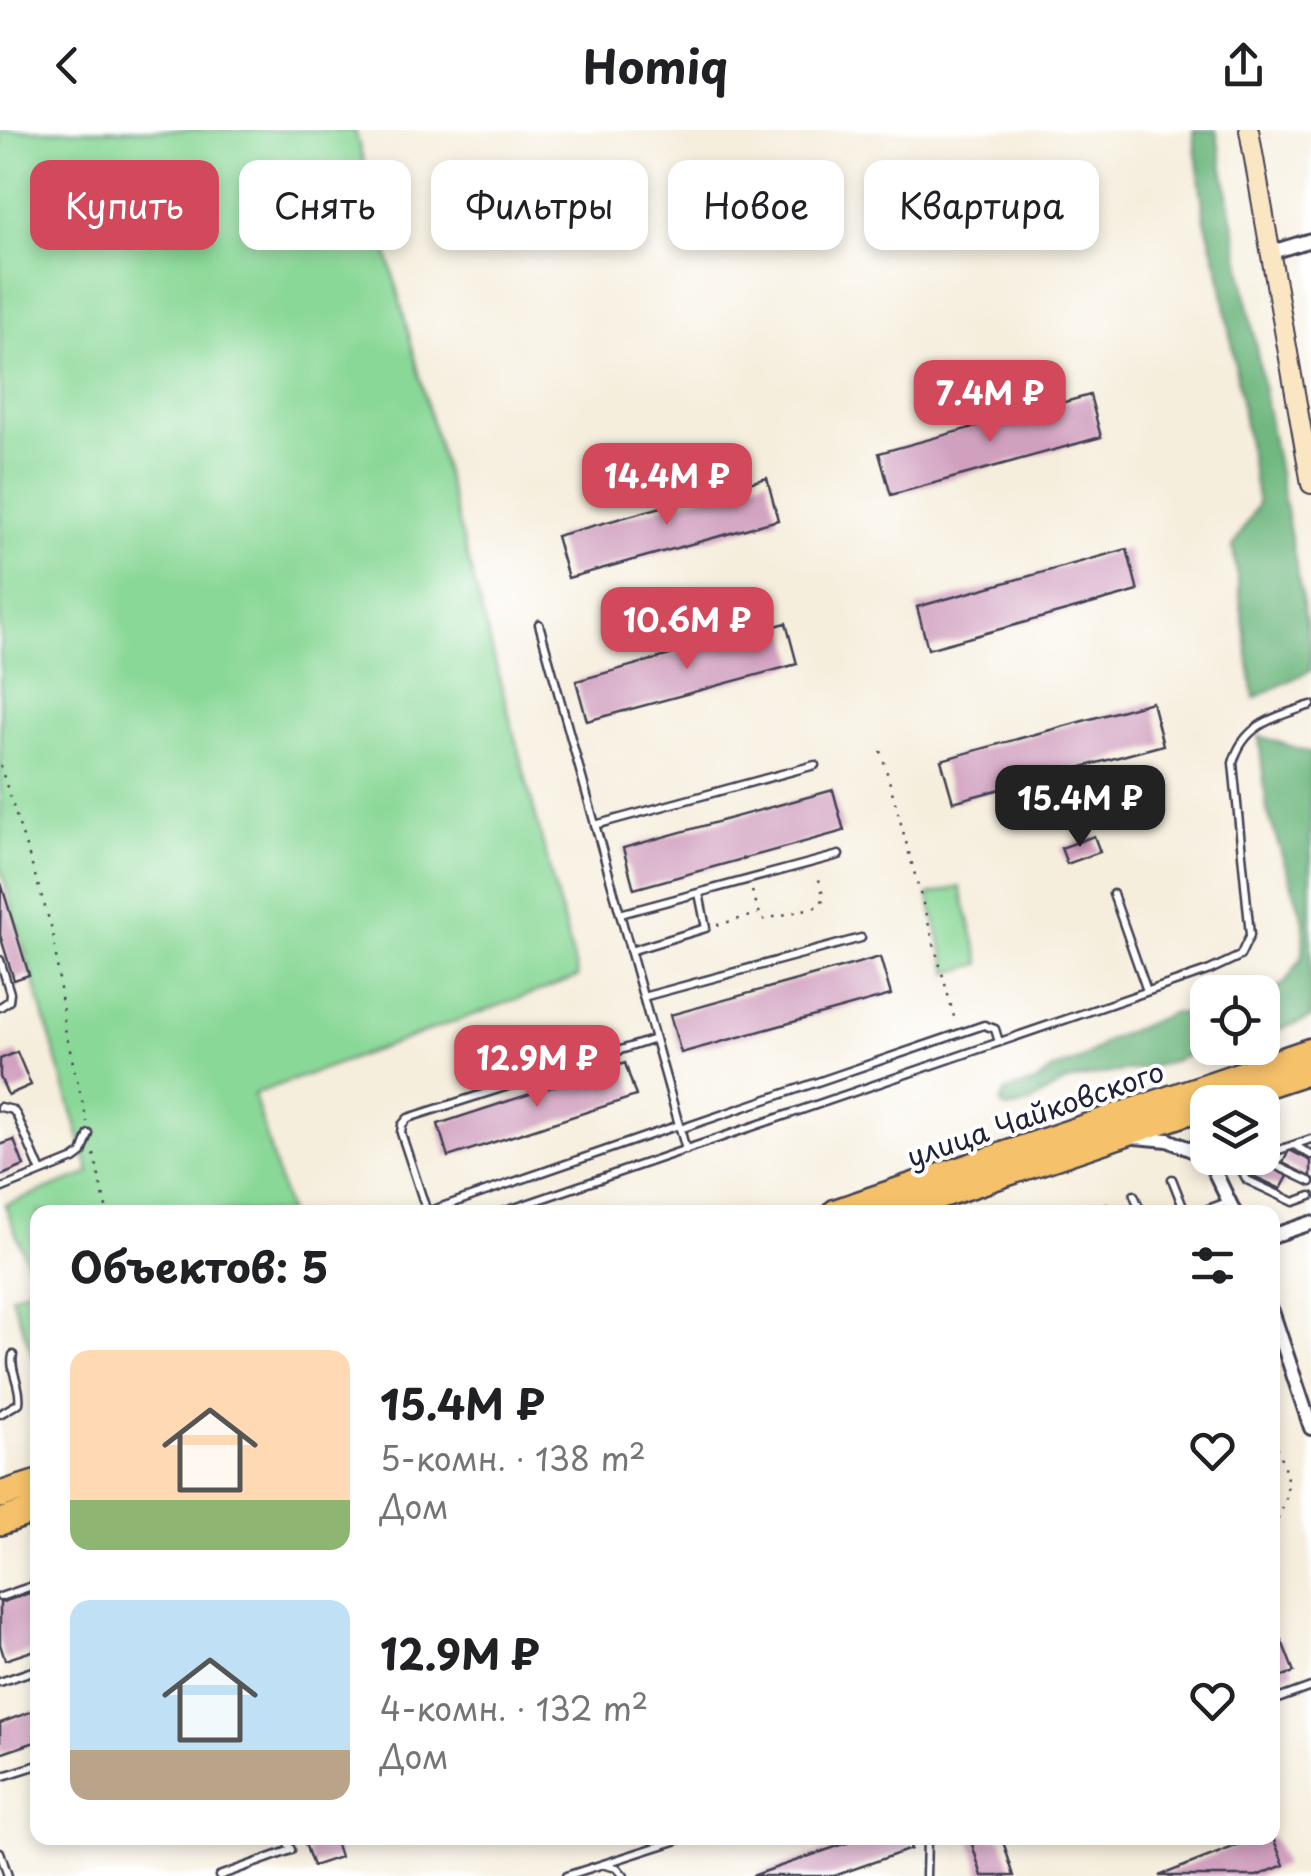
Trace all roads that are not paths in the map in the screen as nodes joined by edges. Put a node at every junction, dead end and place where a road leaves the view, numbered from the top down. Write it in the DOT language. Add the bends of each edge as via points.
graph roads {
  1 [pos="1249,130"];
  2 [pos="1311,240"];
  3 [pos="1272,252"];
  4 [pos="1311,484"];
  5 [pos="539,624"];
  6 [pos="1311,705"];
  7 [pos="815,766"];
  8 [pos="595,825"];
  9 [pos="839,855"];
  10 [pos="699,893"];
  11 [pos="1113,894"];
  12 [pos="620,914"];
  13 [pos="861,938"];
  14 [pos="630,951"];
  15 [pos="0,960"];
  16 [pos="1147,991"];
  17 [pos="643,997"];
  18 [pos="0,1007"];
  19 [pos="655,1039"];
  20 [pos="999,1042"];
  21 [pos="1311,1050"];
  22 [pos="1311,1070"];
  23 [pos="1267,1085"];
  24 [pos="0,1106"];
  25 [pos="1190,1111"];
  26 [pos="680,1127"];
  27 [pos="90,1134"];
  28 [pos="1118,1136"];
  29 [pos="1311,1139"];
  30 [pos="1295,1145"];
  31 [pos="1190,1149"];
  32 [pos="686,1150"];
  33 [pos="1280,1150"];
  34 [pos="1311,1155"];
  35 [pos="1280,1167"];
  36 [pos="42,1172"];
  37 [pos="1217,1175"];
  38 [pos="1244,1175"];
  39 [pos="1172,1179"];
  40 [pos="1311,1182"];
  41 [pos="0,1189"];
  42 [pos="1134,1195"];
  43 [pos="1311,1196"];
  44 [pos="425,1205"];
  45 [pos="448,1205"];
  46 [pos="524,1205"];
  47 [pos="857,1205"];
  48 [pos="912,1205"];
  49 [pos="1138,1205"];
  50 [pos="1182,1205"];
  51 [pos="1230,1205"];
  52 [pos="1311,1223"];
  53 [pos="1280,1233"];
  54 [pos="1280,1335"];
  55 [pos="13,1355"];
  56 [pos="0,1414"];
  57 [pos="1311,1428"];
  58 [pos="30,1486"];
  59 [pos="0,1495"];
  60 [pos="30,1512"];
  61 [pos="0,1522"];
  62 [pos="30,1587"];
  63 [pos="0,1598"];
  64 [pos="0,1668"];
  65 [pos="30,1672"];
  66 [pos="2,1681"];
  67 [pos="1311,1688"];
  68 [pos="1280,1698"];
  69 [pos="30,1768"];
  70 [pos="0,1777"];
  71 [pos="289,1845"];
  72 [pos="662,1845"];
  73 [pos="927,1845"];
  74 [pos="0,1852"];
  75 [pos="602,1864"];
  76 [pos="8,1876"];
  77 [pos="220,1876"];
  78 [pos="566,1876"];
  79 [pos="624,1876"];
  80 [pos="926,1876"];
  1 -- 3 [label="street"];
  2 -- 3 [label="street"];
  3 -- 4 [label="street"];
  5 -- 8 [label="lane"];
  6 -- 16 [label="lane" via="1250,729 1237,747 1246,947 1240,956"];
  7 -- 8 [label="lane"];
  8 -- 12 [label="lane"];
  9 -- 10 [label="lane"];
  10 -- 12 [label="lane"];
  10 -- 14 [label="lane" via="706,928"];
  11 -- 16 [label="lane"];
  12 -- 14 [label="lane"];
  13 -- 17 [label="lane"];
  14 -- 17 [label="lane"];
  15 -- 18 [label="lane" via="10,993"];
  16 -- 20 [label="lane"];
  17 -- 19 [label="lane"];
  19 -- 26 [label="lane"];
  19 -- 44 [label="lane" via="408,1118 401,1133"];
  20 -- 26 [label="lane" via="991,1025"];
  20 -- 32 [label="lane"];
  21 -- 47 [label="highway, улица Чайковского"];
  22 -- 23 [label="highway, улица Чайковского"];
  24 -- 36 [label="lane" via="17,1116"];
  25 -- 28 [label="highway, улица Чайковского"];
  26 -- 32 [label="lane"];
  26 -- 45 [label="lane"];
  27 -- 36 [label="lane" via="82,1153"];
  28 -- 31 [label="street"];
  28 -- 48 [label="highway, улица Чайковского"];
  29 -- 30 [label="lane"];
  30 -- 33 [label="lane"];
  30 -- 34 [label="lane"];
  32 -- 46 [label="lane"];
  35 -- 40 [label="lane"];
  36 -- 41 [label="lane"];
  37 -- 51 [label="street"];
  38 -- 43 [label="lane" via="1294,1202"];
  39 -- 50 [label="lane"];
  42 -- 49 [label="lane"];
  52 -- 53 [label="street"];
  54 -- 57 [label="street"];
  55 -- 56 [label="lane" via="19,1403"];
  58 -- 59 [label="highway"];
  60 -- 61 [label="highway"];
  62 -- 63 [label="lane"];
  64 -- 66 [label="lane"];
  65 -- 66 [label="lane"];
  67 -- 68 [label="lane"];
  69 -- 70 [label="lane"];
  71 -- 77 [label="lane" via="291,1850"];
  72 -- 75 [label="lane"];
  73 -- 80 [label="lane"];
  74 -- 76 [label="lane"];
  75 -- 78 [label="lane"];
  75 -- 79 [label="lane"];
}
